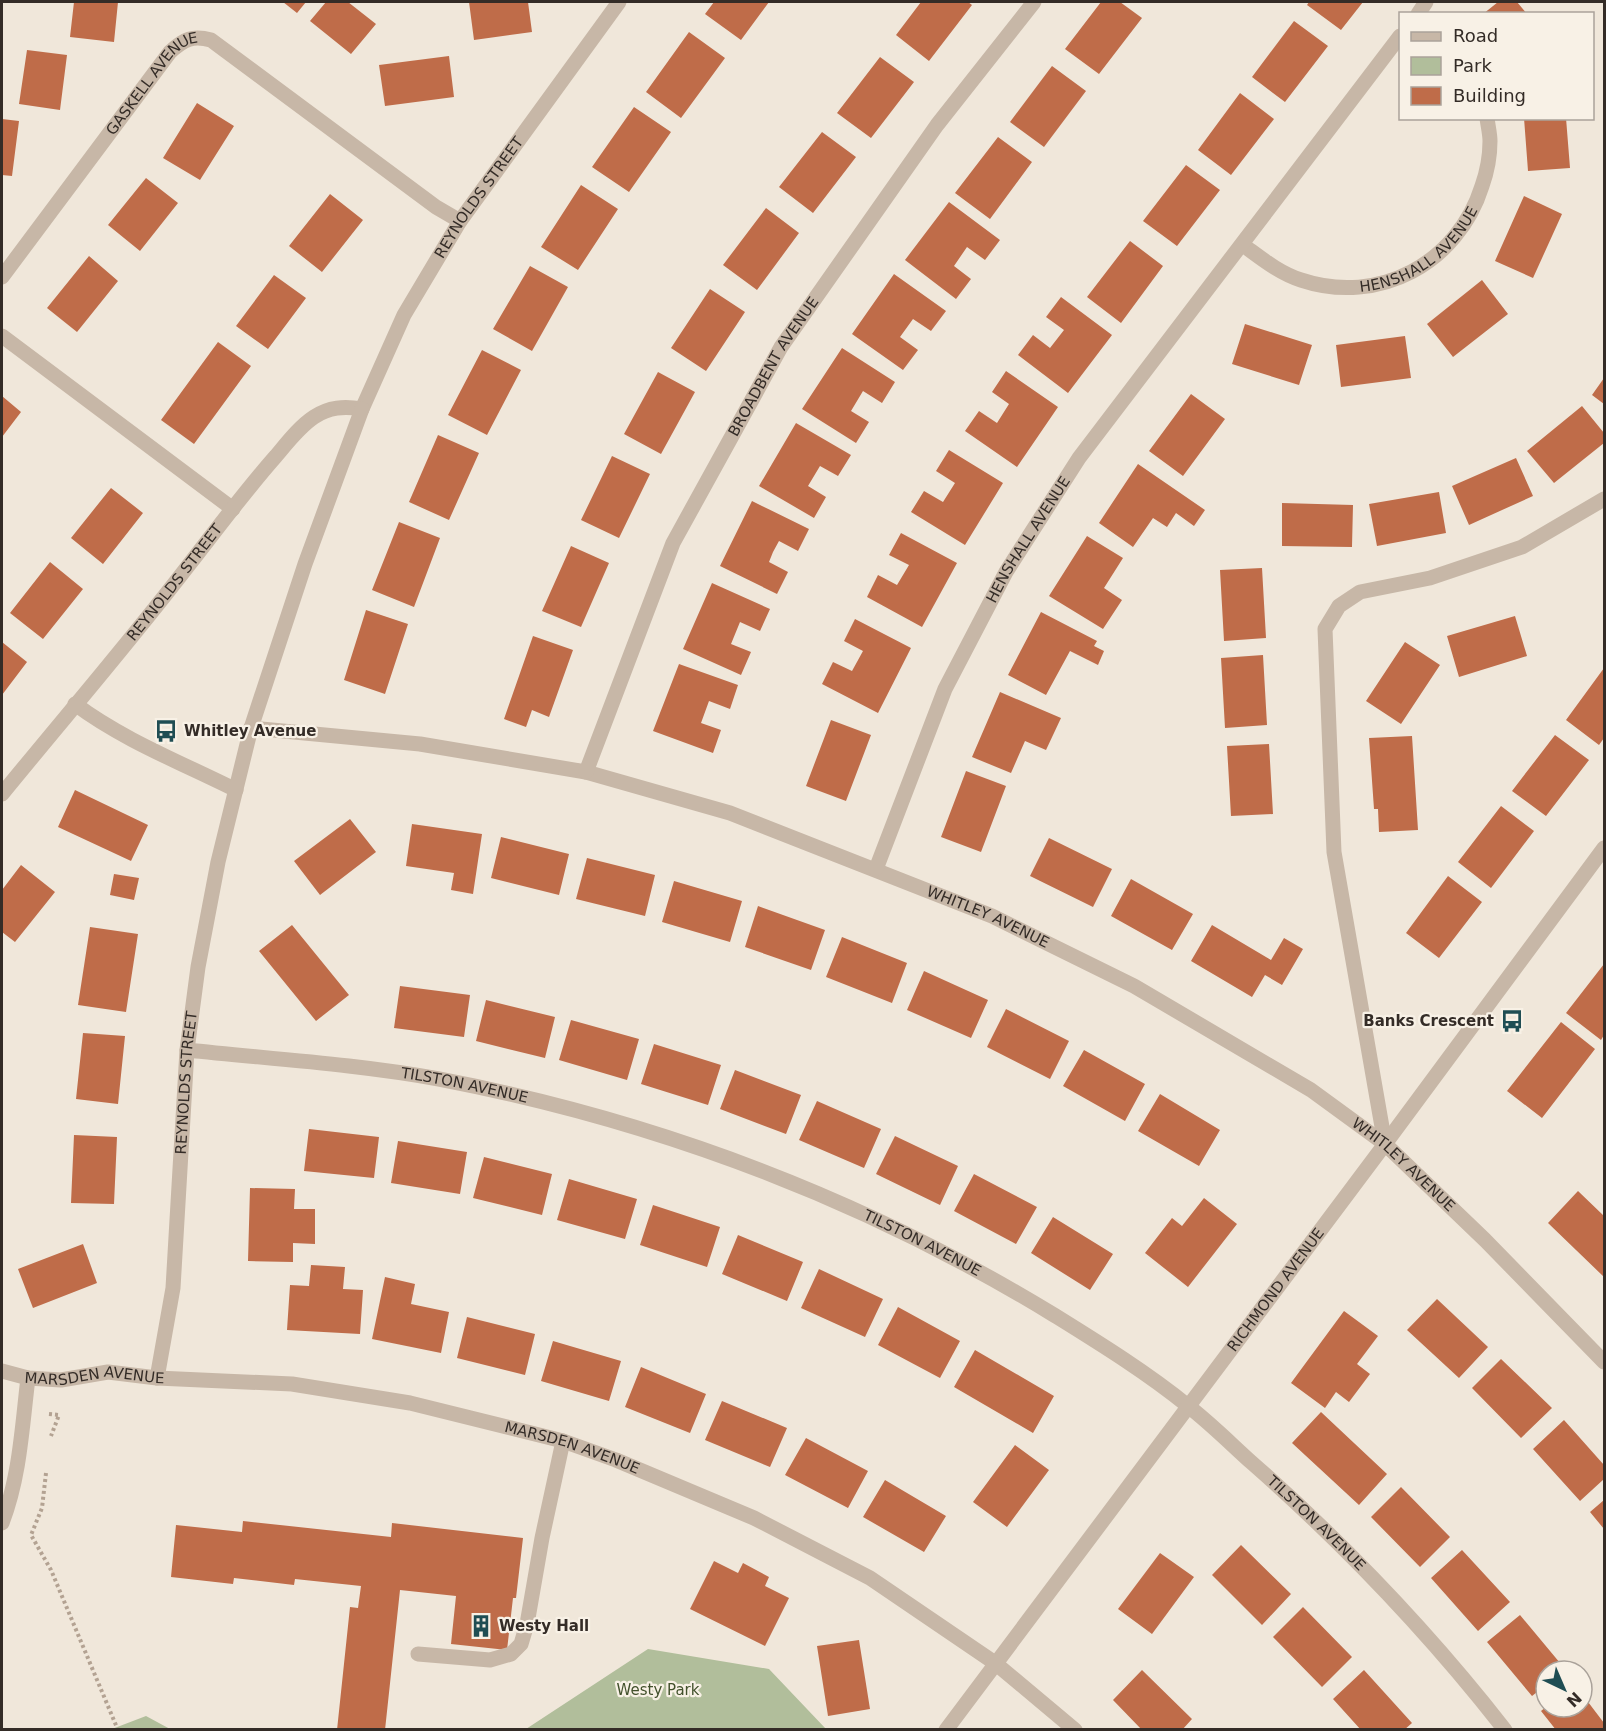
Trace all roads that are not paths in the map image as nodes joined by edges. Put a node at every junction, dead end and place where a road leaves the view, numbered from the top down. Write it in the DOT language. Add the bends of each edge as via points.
graph roads {
  1 [pos="619,2"];
  2 [pos="1034,2"];
  3 [pos="1399,39"];
  4 [pos="1487,120"];
  5 [pos="460,221"];
  6 [pos="1243,244"];
  7 [pos="2,277"];
  8 [pos="2,336"];
  9 [pos="362,409"];
  10 [pos="1605,499"];
  11 [pos="232,509"];
  12 [pos="75,704"];
  13 [pos="252,728"];
  14 [pos="586,772"];
  15 [pos="236,790"];
  16 [pos="2,794"];
  17 [pos="1605,848"];
  18 [pos="876,869"];
  19 [pos="187,1050"];
  20 [pos="1385,1144"];
  21 [pos="1605,1362"];
  22 [pos="2,1371"];
  23 [pos="28,1378"];
  24 [pos="157,1378"];
  25 [pos="1188,1406"];
  26 [pos="563,1441"];
  27 [pos="2,1523"];
  28 [pos="418,1654"];
  29 [pos="995,1664"];
  30 [pos="946,1730"];
  31 [pos="1075,1730"];
  32 [pos="1505,1730"];
  1 -- 5 [label="street, REYNOLDS STREET"];
  2 -- 14 [label="street, BROADBENT AVENUE" via="937,125 781,347 673,543"];
  3 -- 6 [label="street, HENSHALL AVENUE"];
  4 -- 6 [label="street, HENSHALL AVENUE" via="1488,169 1479,196 1457,236 1425,265 1362,287 1318,285 1282,272"];
  5 -- 7 [label="street, GASKELL AVENUE" via="211,40 189,38 170,52"];
  5 -- 9 [label="street, REYNOLDS STREET" via="404,315"];
  6 -- 18 [label="street, HENSHALL AVENUE" via="1079,458 1006,572 945,689"];
  8 -- 11 [label="street"];
  9 -- 11 [label="street, REYNOLDS STREET" via="334,408 314,417"];
  9 -- 13 [label="street, REYNOLDS STREET" via="305,564"];
  10 -- 20 [label="street" via="1522,547 1430,578 1360,592 1339,606 1325,629 1334,852"];
  11 -- 12 [label="street, REYNOLDS STREET" via="128,643"];
  12 -- 15 [label="street" via="93,718"];
  12 -- 16 [label="street, REYNOLDS STREET"];
  13 -- 14 [label="street, WHITLEY AVENUE" via="420,744"];
  13 -- 15 [label="street, REYNOLDS STREET"];
  14 -- 18 [label="street, WHITLEY AVENUE" via="730,813"];
  15 -- 19 [label="street, REYNOLDS STREET" via="218,862"];
  17 -- 20 [label="street, RICHMOND AVENUE"];
  18 -- 20 [label="street, WHITLEY AVENUE" via="992,916 1134,986 1311,1090"];
  19 -- 24 [label="street, REYNOLDS STREET" via="173,1288"];
  19 -- 25 [label="street, TILSTON AVENUE" via="362,1066 441,1080 594,1116 706,1149 798,1184 902,1231 995,1280 1096,1341"];
  20 -- 21 [label="street, WHITLEY AVENUE"];
  20 -- 25 [label="street, RICHMOND AVENUE"];
  22 -- 23 [label="street, MARSDEN AVENUE"];
  23 -- 24 [label="street, MARSDEN AVENUE" via="61,1380 108,1372"];
  23 -- 27 [label="street" via="18,1470"];
  24 -- 26 [label="street, MARSDEN AVENUE" via="292,1384 410,1403"];
  25 -- 29 [label="street, RICHMOND AVENUE"];
  25 -- 32 [label="street, TILSTON AVENUE" via="1296,1502 1382,1589"];
  26 -- 28 [label="street" via="521,1644 511,1654 490,1660"];
  26 -- 29 [label="street, MARSDEN AVENUE" via="754,1518 814,1547 870,1578"];
  29 -- 30 [label="street, RICHMOND AVENUE"];
  29 -- 31 [label="street, MARSDEN AVENUE"];
}
